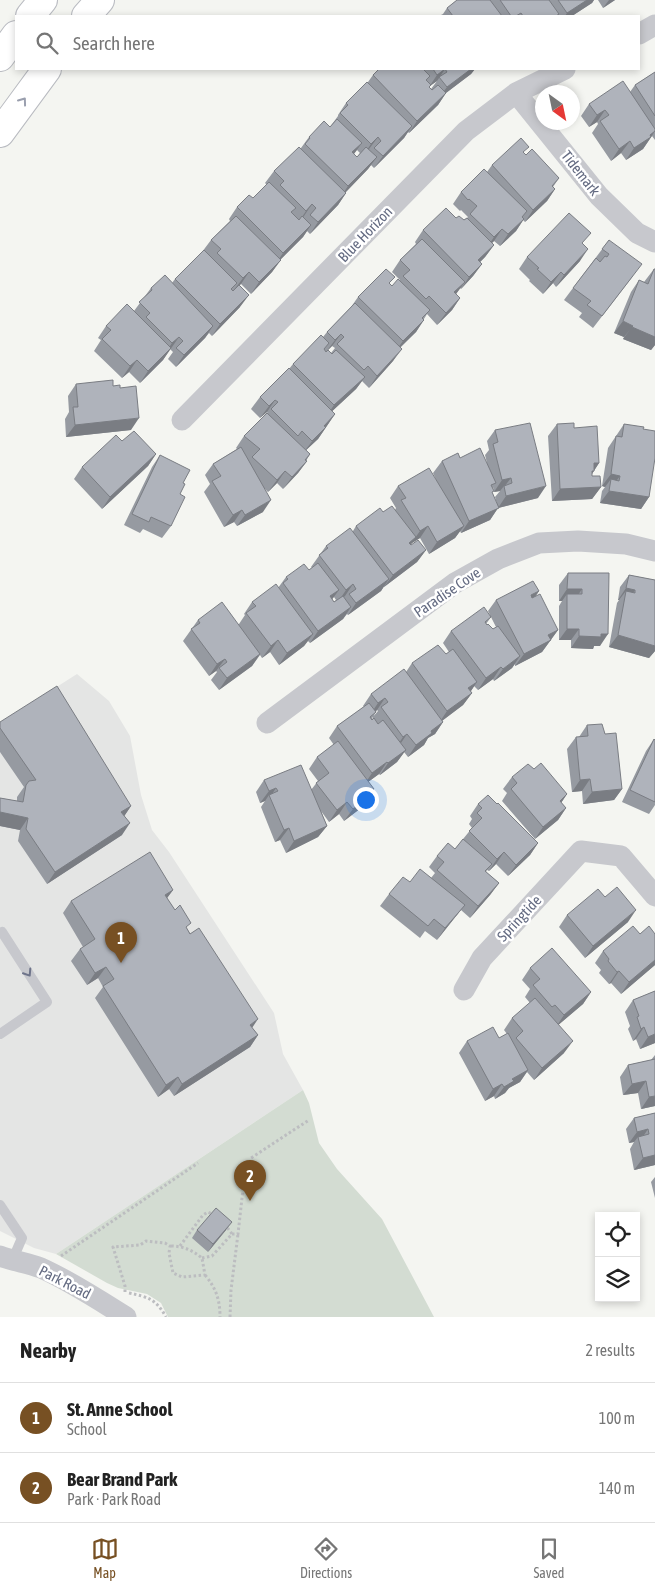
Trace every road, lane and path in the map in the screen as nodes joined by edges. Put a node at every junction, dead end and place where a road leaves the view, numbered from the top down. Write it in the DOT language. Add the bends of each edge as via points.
graph roads {
  1 [pos="43,0"];
  2 [pos="100,0"];
  3 [pos="31,15"];
  4 [pos="87,15"];
  5 [pos="655,25"];
  6 [pos="640,33"];
  7 [pos="15,36"];
  8 [pos="0,57"];
  9 [pos="46,70"];
  10 [pos="563,70"];
  11 [pos="516,93"];
  12 [pos="0,133"];
  13 [pos="655,242"];
  14 [pos="182,420"];
  15 [pos="655,551"];
  16 [pos="268,723"];
  17 [pos="655,896"];
  18 [pos="1,932"];
  19 [pos="464,990"];
  20 [pos="0,1034"];
  21 [pos="309,1120"];
  22 [pos="198,1163"];
  23 [pos="0,1205"];
  24 [pos="220,1220"];
  25 [pos="224,1224"];
  26 [pos="232,1234"];
  27 [pos="238,1234"];
  28 [pos="170,1246"];
  29 [pos="180,1246"];
  30 [pos="202,1258"];
  31 [pos="6,1259"];
  32 [pos="64,1262"];
  33 [pos="205,1275"];
  34 [pos="117,1290"];
  35 [pos="125,1292"];
  36 [pos="126,1317"];
  37 [pos="166,1317"];
  38 [pos="220,1317"];
  39 [pos="230,1317"];
  1 -- 3 [label="main road"];
  2 -- 4 [label="main road"];
  5 -- 6 [label="street"];
  7 -- 8 [label="main road"];
  12 -- 9 [label="main road, one-way"];
  10 -- 11 [label="street, Blue Horizon"];
  11 -- 13 [label="street, Tidemark" via="599,196 637,233"];
  11 -- 14 [label="street, Blue Horizon" via="466,131"];
  15 -- 16 [label="street, Paradise Cove" via="626,544 578,541 539,544 498,559 455,583"];
  17 -- 19 [label="street, Springtide" via="621,856 581,851 482,958"];
  18 -- 20 [label="lane, one-way" via="47,1002"];
  21 -- 27 [label="path" via="251,1158 252,1174 243,1189"];
  22 -- 32 [label="path" via="57,1259"];
  23 -- 31 [label="lane" via="22,1238"];
  24 -- 29 [label="path" via="208,1212 203,1215"];
  25 -- 26 [label="path"];
  26 -- 27 [label="path"];
  26 -- 30 [label="path" via="212,1256"];
  27 -- 39 [label="path"];
  28 -- 29 [label="path"];
  28 -- 33 [label="path" via="173,1273 182,1277"];
  28 -- 35 [label="path" via="146,1241 140,1245 113,1247"];
  29 -- 30 [label="path"];
  30 -- 33 [label="path"];
  31 -- 36 [label="street, Park Road" via="40,1268"];
  33 -- 38 [label="path" via="218,1295"];
  34 -- 35 [label="path"];
  35 -- 37 [label="path" via="154,1301"];
}
